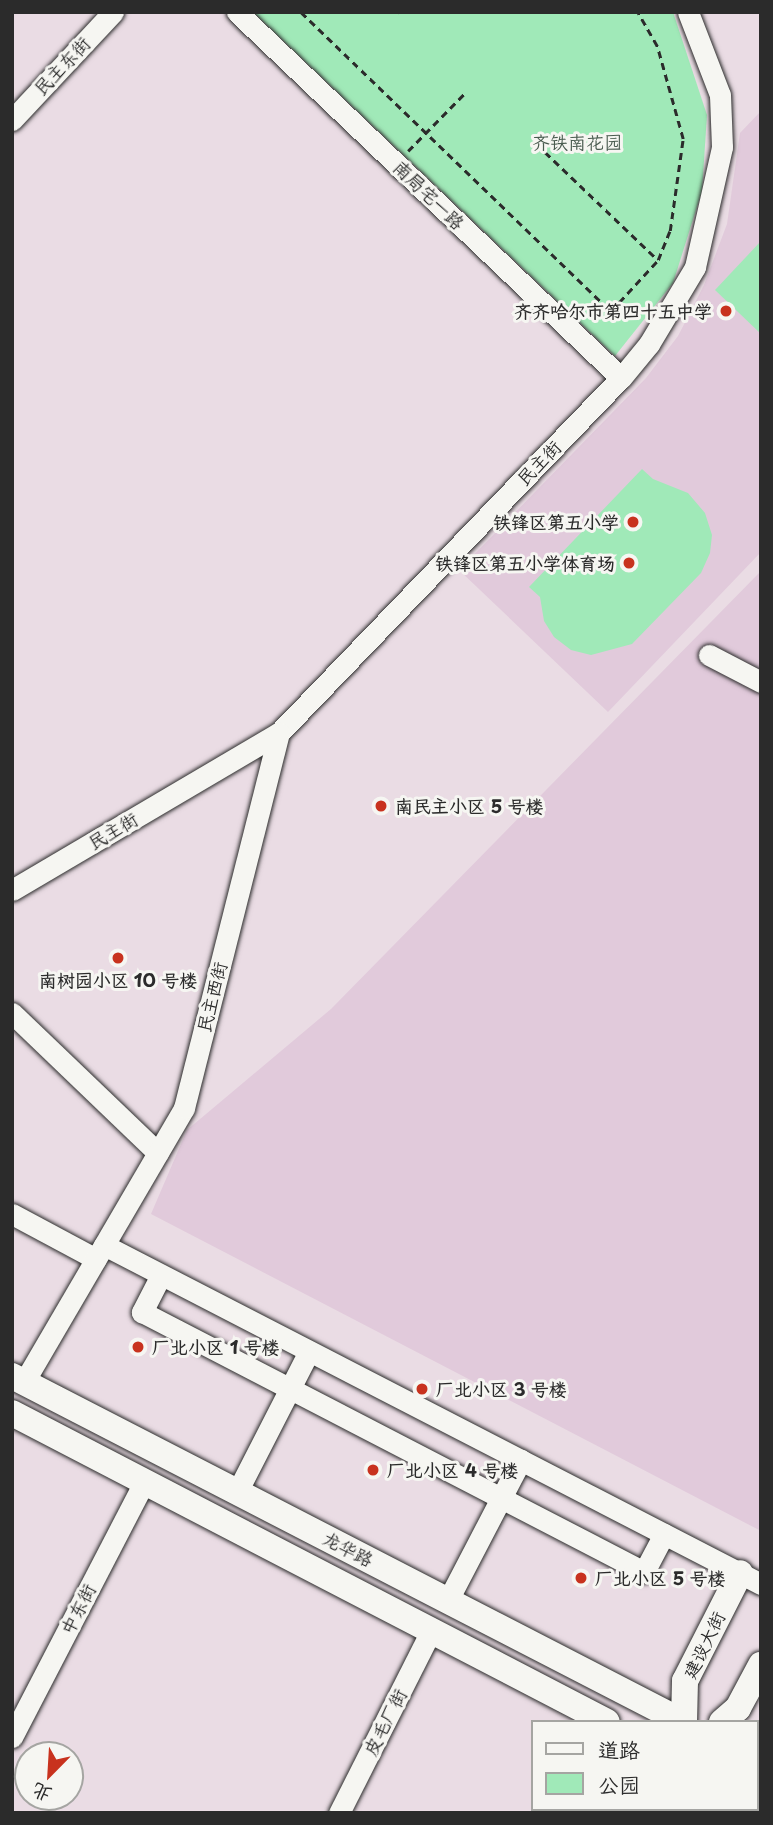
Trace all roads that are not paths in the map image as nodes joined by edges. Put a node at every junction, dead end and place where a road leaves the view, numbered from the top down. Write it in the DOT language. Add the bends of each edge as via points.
graph roads {
  1 [pos="113,12"];
  2 [pos="237,12"];
  3 [pos="688,12"];
  4 [pos="12,120"];
  5 [pos="621,378"];
  6 [pos="709,655"];
  7 [pos="761,682"];
  8 [pos="279,733"];
  9 [pos="12,890"];
  10 [pos="12,1013"];
  11 [pos="158,1153"];
  12 [pos="12,1206"];
  13 [pos="22,1219"];
  14 [pos="100,1252"];
  15 [pos="161,1275"];
  16 [pos="309,1351"];
  17 [pos="18,1379"];
  18 [pos="290,1389"];
  19 [pos="12,1413"];
  20 [pos="521,1460"];
  21 [pos="144,1482"];
  22 [pos="237,1492"];
  23 [pos="501,1498"];
  24 [pos="664,1534"];
  25 [pos="750,1579"];
  26 [pos="448,1600"];
  27 [pos="432,1631"];
  28 [pos="761,1665"];
  29 [pos="603,1720"];
  30 [pos="680,1720"];
  31 [pos="684,1720"];
  32 [pos="724,1720"];
  33 [pos="12,1737"];
  34 [pos="339,1813"];
  1 -- 4 [label="street, 民主东街"];
  2 -- 5 [label="street, 南局宅一路"];
  3 -- 5 [label="street, 民主街" via="720,95 722,147 695,267 649,344"];
  5 -- 8 [label="street, 民主街"];
  6 -- 7 [label="street"];
  8 -- 9 [label="street, 民主街"];
  8 -- 11 [label="street, 民主西街" via="184,1108"];
  10 -- 11 [label="street"];
  11 -- 14 [label="street, 民主西街"];
  12 -- 13 [label="street"];
  13 -- 14 [label="street"];
  14 -- 15 [label="street"];
  14 -- 17 [label="street, 民主西街"];
  15 -- 16 [label="street"];
  15 -- 18 [label="street" via="142,1312"];
  16 -- 18 [label="street"];
  16 -- 20 [label="street"];
  17 -- 22 [label="main road, 龙华路"];
  18 -- 22 [label="street"];
  18 -- 23 [label="street"];
  19 -- 21 [label="main road, 龙华路"];
  20 -- 23 [label="street"];
  20 -- 24 [label="street"];
  21 -- 27 [label="main road, 龙华路"];
  21 -- 33 [label="street, 中东街"];
  22 -- 26 [label="main road, 龙华路"];
  23 -- 24 [label="street" via="644,1572"];
  23 -- 26 [label="street"];
  24 -- 25 [label="street"];
  25 -- 31 [label="main road, 建设大街" via="685,1681"];
  26 -- 30 [label="main road, 龙华路"];
  27 -- 29 [label="main road, 龙华路"];
  27 -- 34 [label="street, 皮毛厂街"];
  28 -- 32 [label="main road" via="738,1708"];
}
